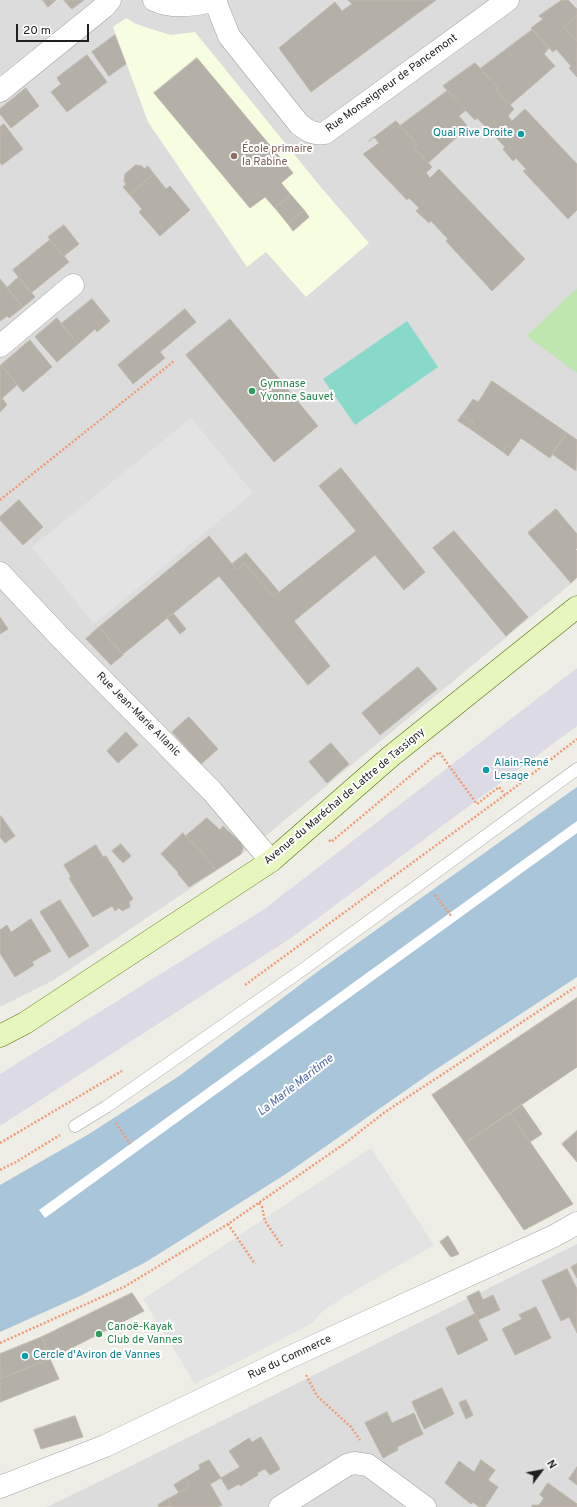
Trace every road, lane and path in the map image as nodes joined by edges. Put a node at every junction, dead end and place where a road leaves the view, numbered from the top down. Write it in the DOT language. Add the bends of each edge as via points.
graph roads {
  1 [pos="110,0"];
  2 [pos="154,0"];
  3 [pos="216,0"];
  4 [pos="508,0"];
  5 [pos="0,91"];
  6 [pos="73,285"];
  7 [pos="0,346"];
  8 [pos="174,361"];
  9 [pos="0,500"];
  10 [pos="0,573"];
  11 [pos="577,607"];
  12 [pos="577,739"];
  13 [pos="577,769"];
  14 [pos="505,795"];
  15 [pos="518,812"];
  16 [pos="314,823"];
  17 [pos="271,861"];
  18 [pos="424,881"];
  19 [pos="452,917"];
  20 [pos="577,986"];
  21 [pos="242,987"];
  22 [pos="0,1036"];
  23 [pos="128,1068"];
  24 [pos="106,1107"];
  25 [pos="75,1126"];
  26 [pos="0,1143"];
  27 [pos="130,1144"];
  28 [pos="0,1170"];
  29 [pos="259,1203"];
  30 [pos="577,1223"];
  31 [pos="228,1224"];
  32 [pos="282,1246"];
  33 [pos="255,1264"];
  34 [pos="0,1343"];
  35 [pos="305,1372"];
  36 [pos="361,1464"];
  37 [pos="40,1472"];
  38 [pos="0,1475"];
  39 [pos="0,1487"];
  40 [pos="280,1507"];
  41 [pos="425,1507"];
  1 -- 5 [label="street"];
  2 -- 3 [label="street" via="185,5"];
  3 -- 4 [label="street, Rue Monseigneur de Pancemont" via="228,36 299,124 317,134 325,133"];
  6 -- 7 [label="street"];
  8 -- 9 [label="path"];
  10 -- 17 [label="street, Rue Jean-Marie Allanic" via="212,791"];
  11 -- 16 [label="main road, Avenue du Maréchal de Lattre de Tassigny" via="390,757"];
  12 -- 14 [label="path"];
  13 -- 15 [label="lane"];
  14 -- 15 [label="path"];
  14 -- 16 [label="path" via="499,787 478,804 439,752 331,842"];
  14 -- 21 [label="path"];
  15 -- 18 [label="lane"];
  16 -- 17 [label="main road, Avenue du Maréchal de Lattre de Tassigny"];
  17 -- 22 [label="main road, Avenue du Maréchal de Lattre de Tassigny" via="25,1023"];
  18 -- 19 [label="path"];
  18 -- 24 [label="lane"];
  20 -- 29 [label="path" via="385,1112"];
  23 -- 26 [label="path"];
  24 -- 25 [label="lane"];
  24 -- 27 [label="path"];
  25 -- 28 [label="path"];
  29 -- 31 [label="path"];
  29 -- 32 [label="path" via="264,1221"];
  30 -- 37 [label="street, Rue du Commerce" via="105,1446"];
  31 -- 33 [label="path"];
  31 -- 34 [label="path" via="124,1287"];
  35 -- 36 [label="path" via="317,1396 351,1427 361,1441"];
  36 -- 40 [label="street" via="347,1465"];
  36 -- 41 [label="street" via="368,1465"];
  37 -- 38 [label="lane"];
  37 -- 39 [label="street, Rue du Commerce"];
}
